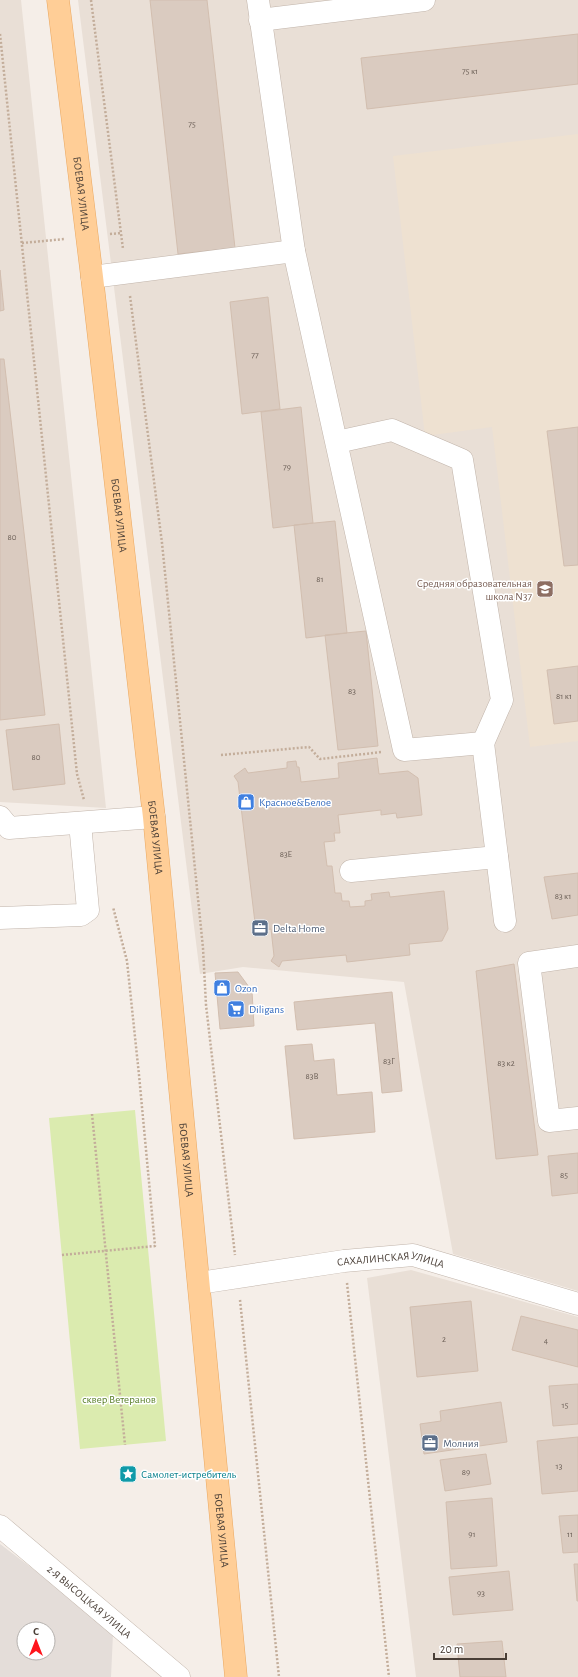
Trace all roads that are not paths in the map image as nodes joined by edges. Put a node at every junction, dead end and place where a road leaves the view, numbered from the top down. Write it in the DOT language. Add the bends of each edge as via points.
graph roads {
  1 [pos="58,0"];
  2 [pos="424,0"];
  3 [pos="348,4"];
  4 [pos="259,10"];
  5 [pos="294,251"];
  6 [pos="92,277"];
  7 [pos="337,442"];
  8 [pos="483,742"];
  9 [pos="154,817"];
  10 [pos="85,823"];
  11 [pos="3,827"];
  12 [pos="497,857"];
  13 [pos="351,871"];
  14 [pos="0,918"];
  15 [pos="505,921"];
  16 [pos="578,956"];
  17 [pos="578,1118"];
  18 [pos="199,1283"];
  19 [pos="578,1304"];
  20 [pos="0,1526"];
  21 [pos="179,1677"];
  22 [pos="236,1677"];
  1 -- 6 [label="main road, БОЕВАЯ УЛИЦА"];
  2 -- 3 [label="street"];
  3 -- 4 [label="street"];
  4 -- 5 [label="street"];
  5 -- 6 [label="street"];
  5 -- 7 [label="street"];
  6 -- 9 [label="main road, БОЕВАЯ УЛИЦА"];
  7 -- 8 [label="street" via="404,750"];
  7 -- 8 [label="street" via="392,430 462,460 502,700"];
  8 -- 12 [label="street"];
  9 -- 10 [label="street"];
  9 -- 18 [label="main road, БОЕВАЯ УЛИЦА"];
  10 -- 11 [label="street"];
  10 -- 14 [label="street" via="88,910 81,915"];
  12 -- 13 [label="street"];
  12 -- 15 [label="street"];
  16 -- 17 [label="street" via="529,963 549,1121"];
  18 -- 19 [label="street, САХАЛИНСКАЯ УЛИЦА" via="344,1261 413,1255"];
  18 -- 22 [label="main road, БОЕВАЯ УЛИЦА"];
  20 -- 21 [label="street, 2-Я ВЫСОЦКАЯ УЛИЦА"];
}
